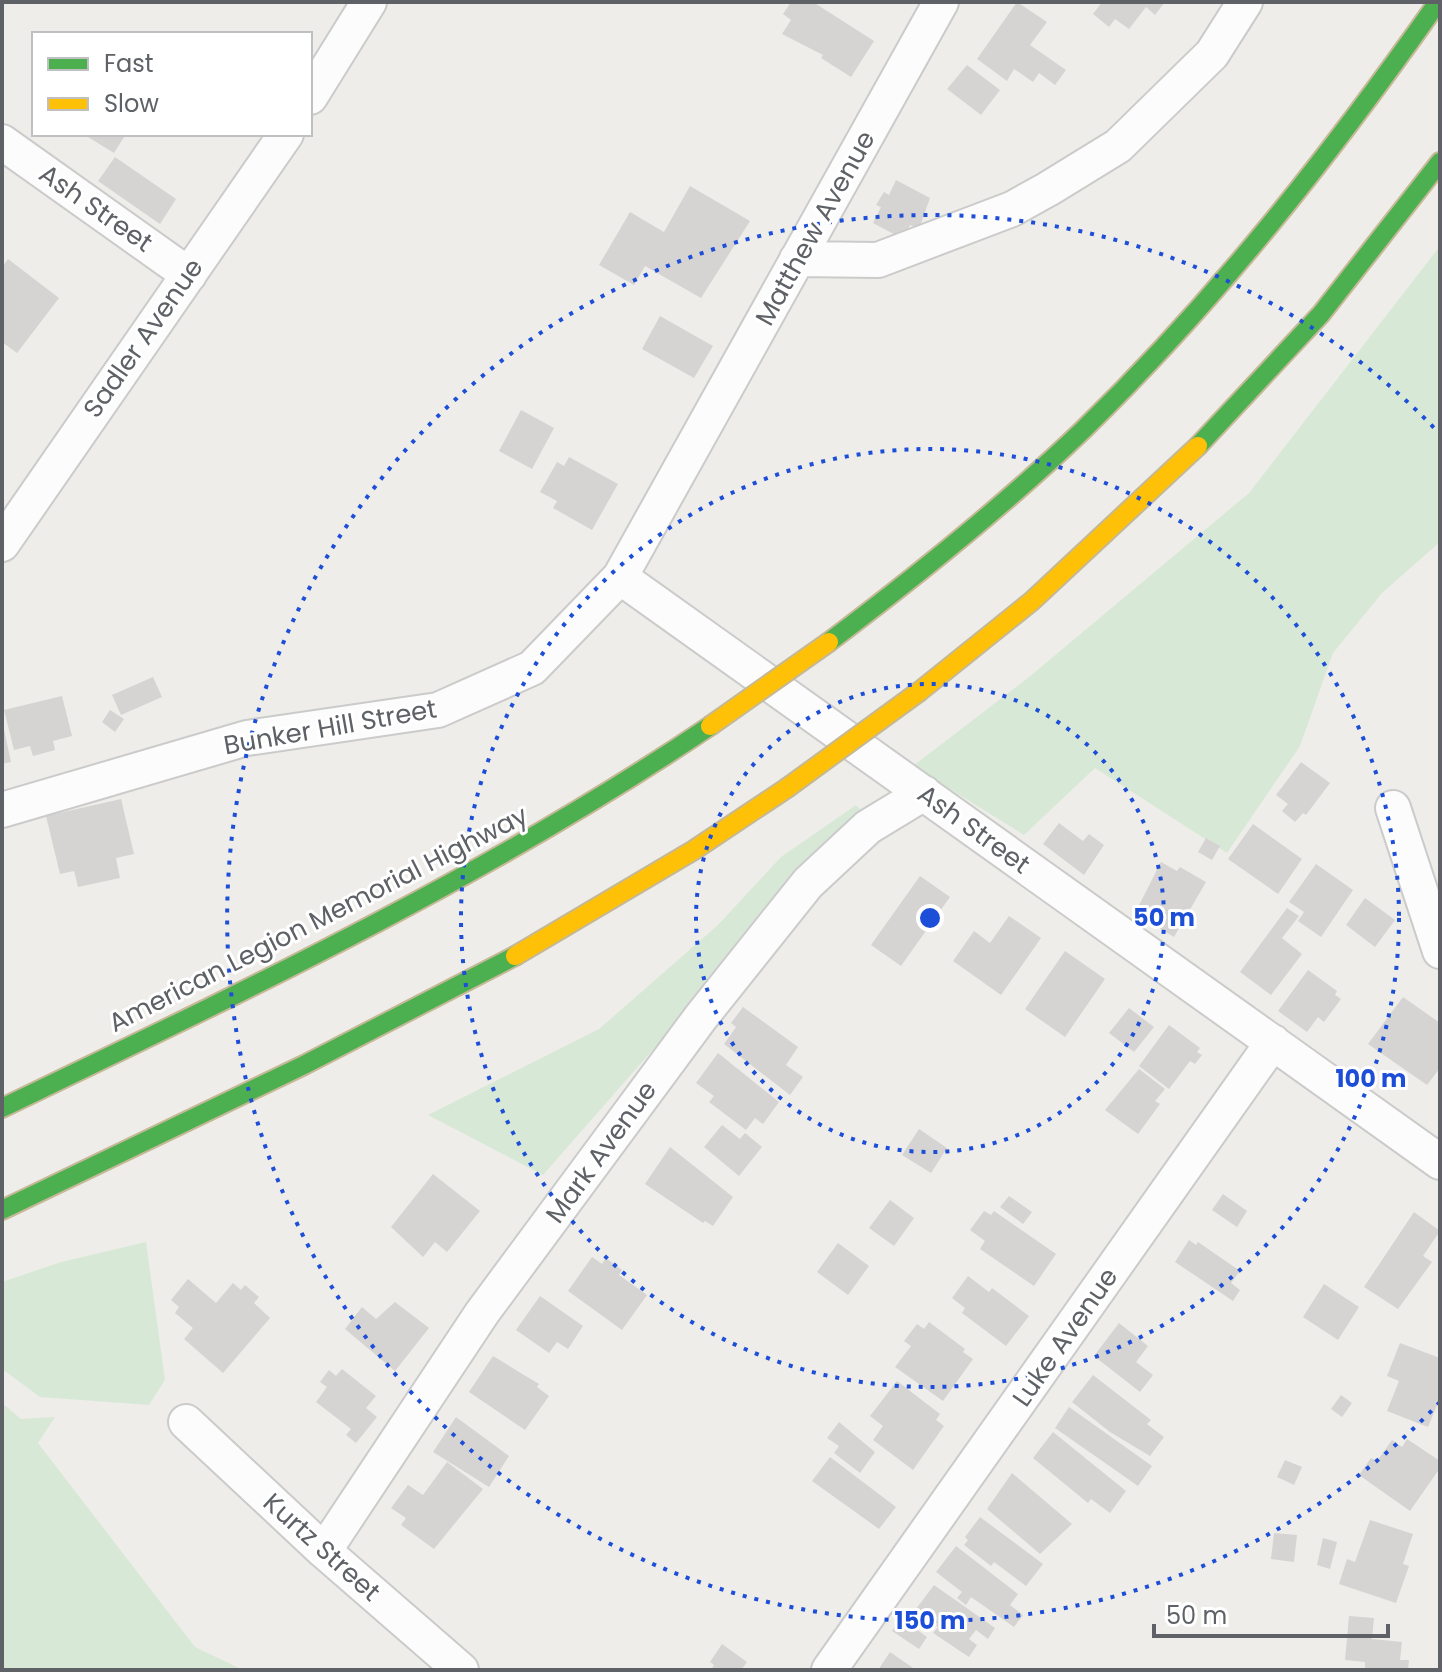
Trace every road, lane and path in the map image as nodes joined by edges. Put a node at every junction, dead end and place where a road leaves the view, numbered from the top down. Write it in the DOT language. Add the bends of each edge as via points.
graph roads {
  1 [pos="369,2"];
  2 [pos="941,2"];
  3 [pos="1245,2"];
  4 [pos="1438,2"];
  5 [pos="312,94"];
  6 [pos="285,136"];
  7 [pos="2,142"];
  8 [pos="1440,162"];
  9 [pos="797,259"];
  10 [pos="189,275"];
  11 [pos="2,544"];
  12 [pos="620,577"];
  13 [pos="924,793"];
  14 [pos="1393,808"];
  15 [pos="2,810"];
  16 [pos="1440,951"];
  17 [pos="1273,1042"];
  18 [pos="2,1108"];
  19 [pos="1440,1162"];
  20 [pos="2,1210"];
  21 [pos="186,1422"];
  22 [pos="324,1551"];
  23 [pos="461,1670"];
  24 [pos="829,1670"];
  1 -- 5 [label="street"];
  2 -- 9 [label="street, Matthew Avenue"];
  3 -- 9 [label="street" via="1212,54 1118,146 1048,189 1012,209 878,260"];
  4 -- 18 [label="highway, American Legion Memorial Highway, bridge" via="1284,208 1133,377 954,544 829,642 594,803 450,887"];
  6 -- 10 [label="street, Sadler Avenue"];
  7 -- 10 [label="street, Ash Street"];
  8 -- 20 [label="highway, bridge" via="1320,312 1166,478 1002,630 787,788 722,835 523,952"];
  9 -- 12 [label="street, Matthew Avenue"];
  10 -- 11 [label="street, Sadler Avenue"];
  12 -- 13 [label="street, Ash Street"];
  12 -- 15 [label="street, Bunker Hill Street" via="532,668 438,710 247,738"];
  13 -- 17 [label="street, Ash Street"];
  13 -- 22 [label="street, Mark Avenue" via="868,827 808,883 701,1017 482,1313"];
  14 -- 16 [label="street"];
  17 -- 19 [label="street, Ash Street"];
  17 -- 24 [label="street, Luke Avenue"];
  21 -- 22 [label="street, Kurtz Street"];
  22 -- 23 [label="street, Kurtz Street"];
}
